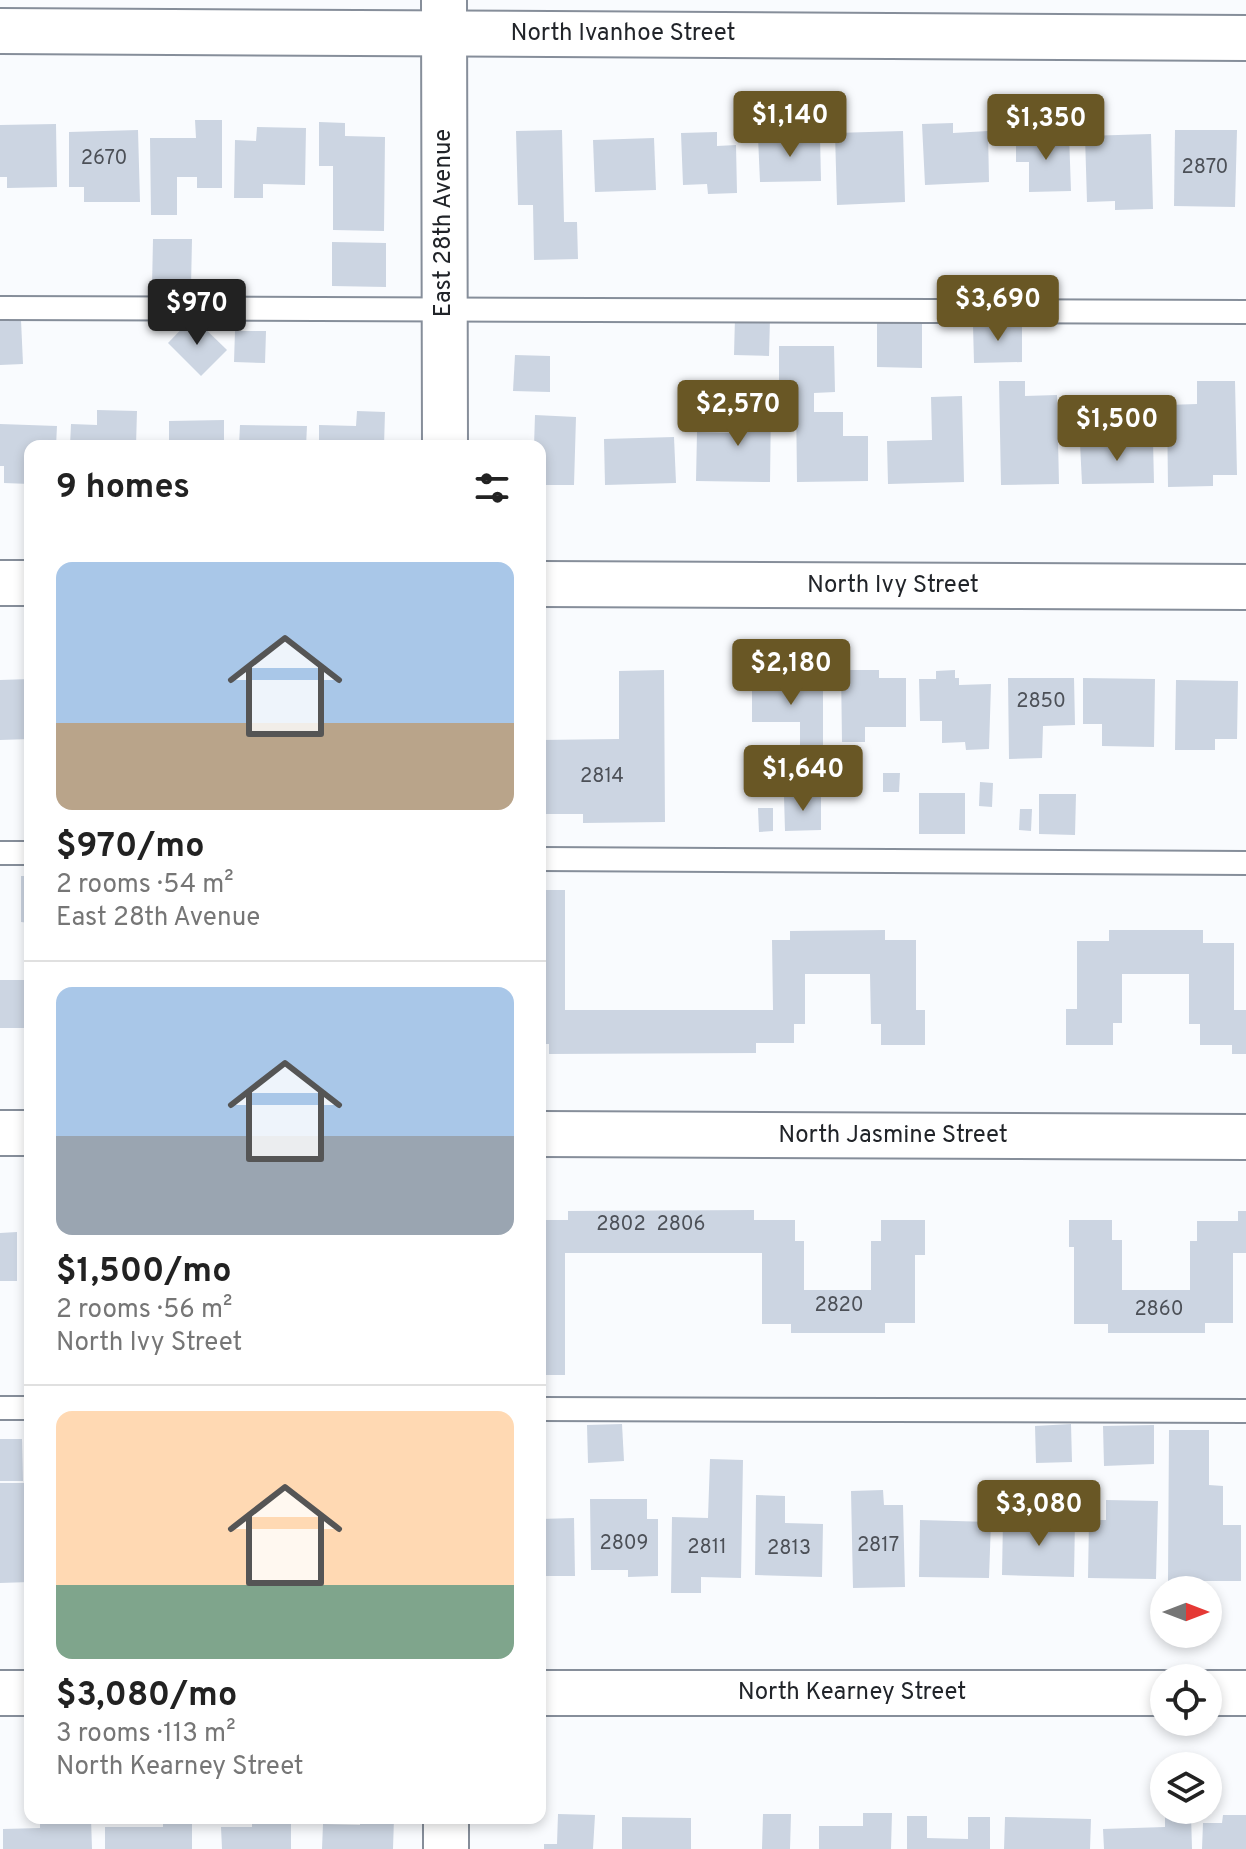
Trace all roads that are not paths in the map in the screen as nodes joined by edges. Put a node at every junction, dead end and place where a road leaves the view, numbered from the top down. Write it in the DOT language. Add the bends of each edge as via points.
graph roads {
  1 [pos="444,16"];
  2 [pos="0,31"];
  3 [pos="1246,38"];
  4 [pos="0,308"];
  5 [pos="444,310"];
  6 [pos="1246,312"];
  7 [pos="445,440"];
  8 [pos="0,583"];
  9 [pos="24,583"];
  10 [pos="546,584"];
  11 [pos="1246,587"];
  12 [pos="0,853"];
  13 [pos="24,853"];
  14 [pos="546,859"];
  15 [pos="1246,863"];
  16 [pos="0,1133"];
  17 [pos="24,1133"];
  18 [pos="546,1134"];
  19 [pos="1246,1137"];
  20 [pos="0,1408"];
  21 [pos="24,1408"];
  22 [pos="546,1409"];
  23 [pos="1246,1411"];
  24 [pos="0,1693"];
  25 [pos="24,1693"];
  26 [pos="546,1693"];
  27 [pos="1150,1693"];
  28 [pos="1222,1693"];
  29 [pos="1246,1693"];
  30 [pos="446,1824"];
  31 [pos="446,1849"];
  1 -- 2 [label="street, North Ivanhoe Street"];
  1 -- 3 [label="street, North Ivanhoe Street"];
  1 -- 5 [label="street, East 28th Avenue"];
  4 -- 5 [label="lane"];
  5 -- 6 [label="lane"];
  5 -- 7 [label="street, East 28th Avenue"];
  8 -- 9 [label="street"];
  10 -- 11 [label="street, North Ivy Street"];
  12 -- 13 [label="lane"];
  14 -- 15 [label="lane"];
  16 -- 17 [label="street"];
  18 -- 19 [label="street, North Jasmine Street"];
  20 -- 21 [label="lane"];
  22 -- 23 [label="lane"];
  24 -- 25 [label="street"];
  26 -- 27 [label="street, North Kearney Street"];
  28 -- 29 [label="street"];
  30 -- 31 [label="street"];
}
